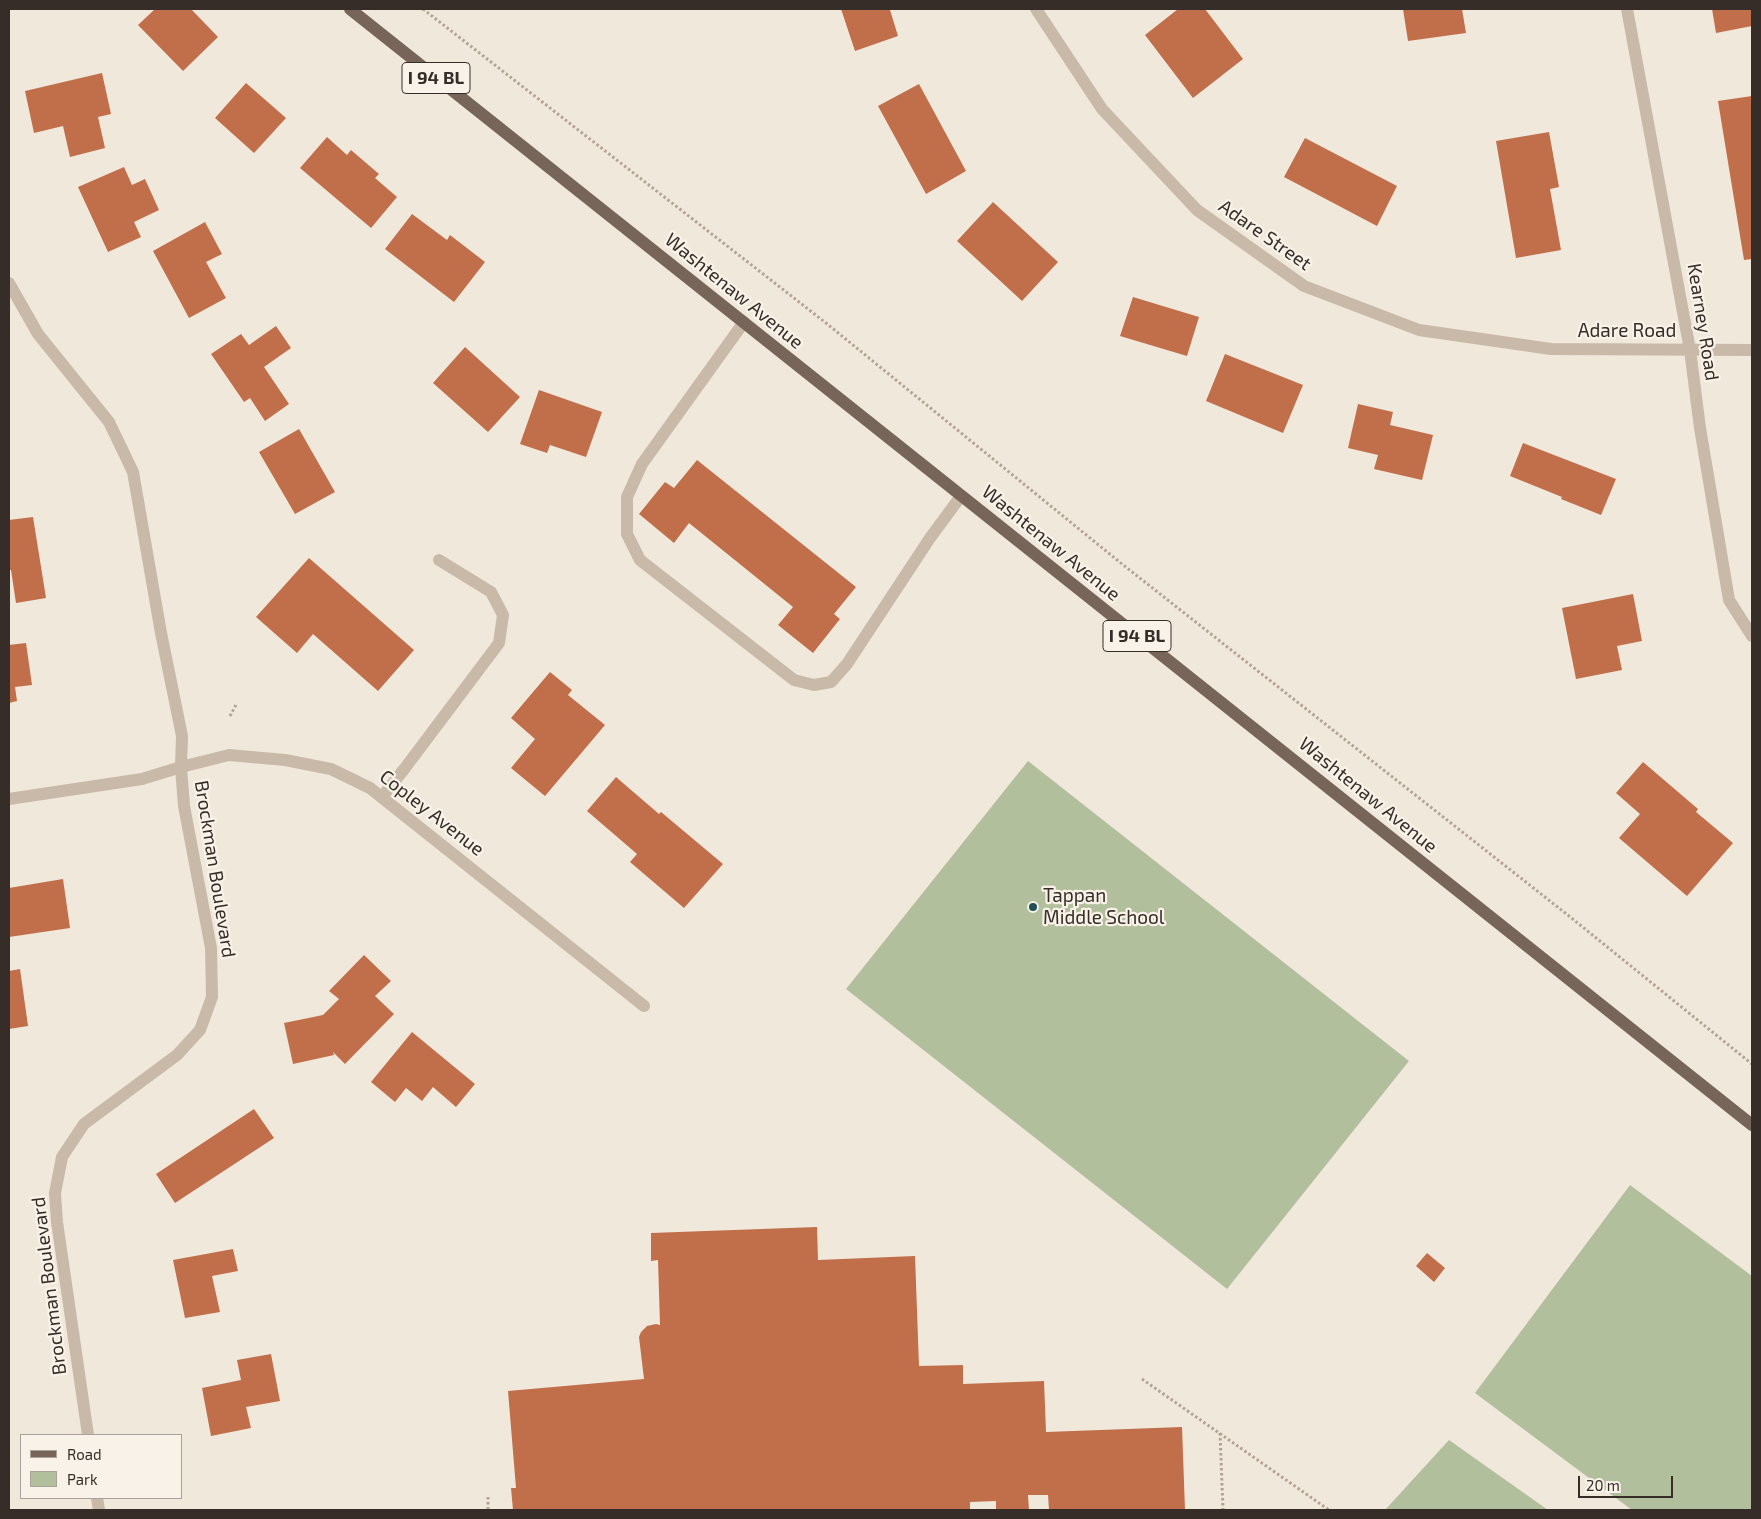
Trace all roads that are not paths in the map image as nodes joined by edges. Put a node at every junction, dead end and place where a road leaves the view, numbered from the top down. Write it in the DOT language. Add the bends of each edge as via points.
graph roads {
  1 [pos="350,9"];
  2 [pos="1036,9"];
  3 [pos="1627,9"];
  4 [pos="9,283"];
  5 [pos="744,322"];
  6 [pos="1561,349"];
  7 [pos="1690,350"];
  8 [pos="1752,350"];
  9 [pos="961,496"];
  10 [pos="438,560"];
  11 [pos="1752,636"];
  12 [pos="181,767"];
  13 [pos="382,797"];
  14 [pos="9,799"];
  15 [pos="644,1006"];
  16 [pos="1752,1125"];
  17 [pos="88,1434"];
  1 -- 5 [label="main road, Washtenaw Avenue / I 94 BL"];
  2 -- 6 [label="street, Adare Street" via="1102,109 1197,210 1304,286 1419,330"];
  3 -- 7 [label="street, Kearney Road"];
  4 -- 12 [label="street, Brockman Boulevard" via="38,334 109,422 133,472 182,736"];
  5 -- 9 [label="main road, Washtenaw Avenue / I 94 BL"];
  5 -- 9 [label="street" via="642,464 627,497 627,534 640,560 794,680 814,685 831,682 847,664"];
  6 -- 7 [label="street, Adare Road"];
  7 -- 8 [label="street, Adare Road"];
  7 -- 11 [label="street, Kearney Road" via="1729,600"];
  9 -- 16 [label="main road, Washtenaw Avenue / I 94 BL"];
  10 -- 13 [label="street" via="491,592 503,614 499,643"];
  12 -- 13 [label="street, Copley Avenue" via="229,755 285,760 331,769"];
  12 -- 14 [label="street, Copley Avenue" via="142,779"];
  12 -- 17 [label="street, Brockman Boulevard" via="184,806 211,948 212,997 200,1030 177,1055 84,1124 62,1157 55,1193"];
  13 -- 15 [label="street, Copley Avenue"];
}
